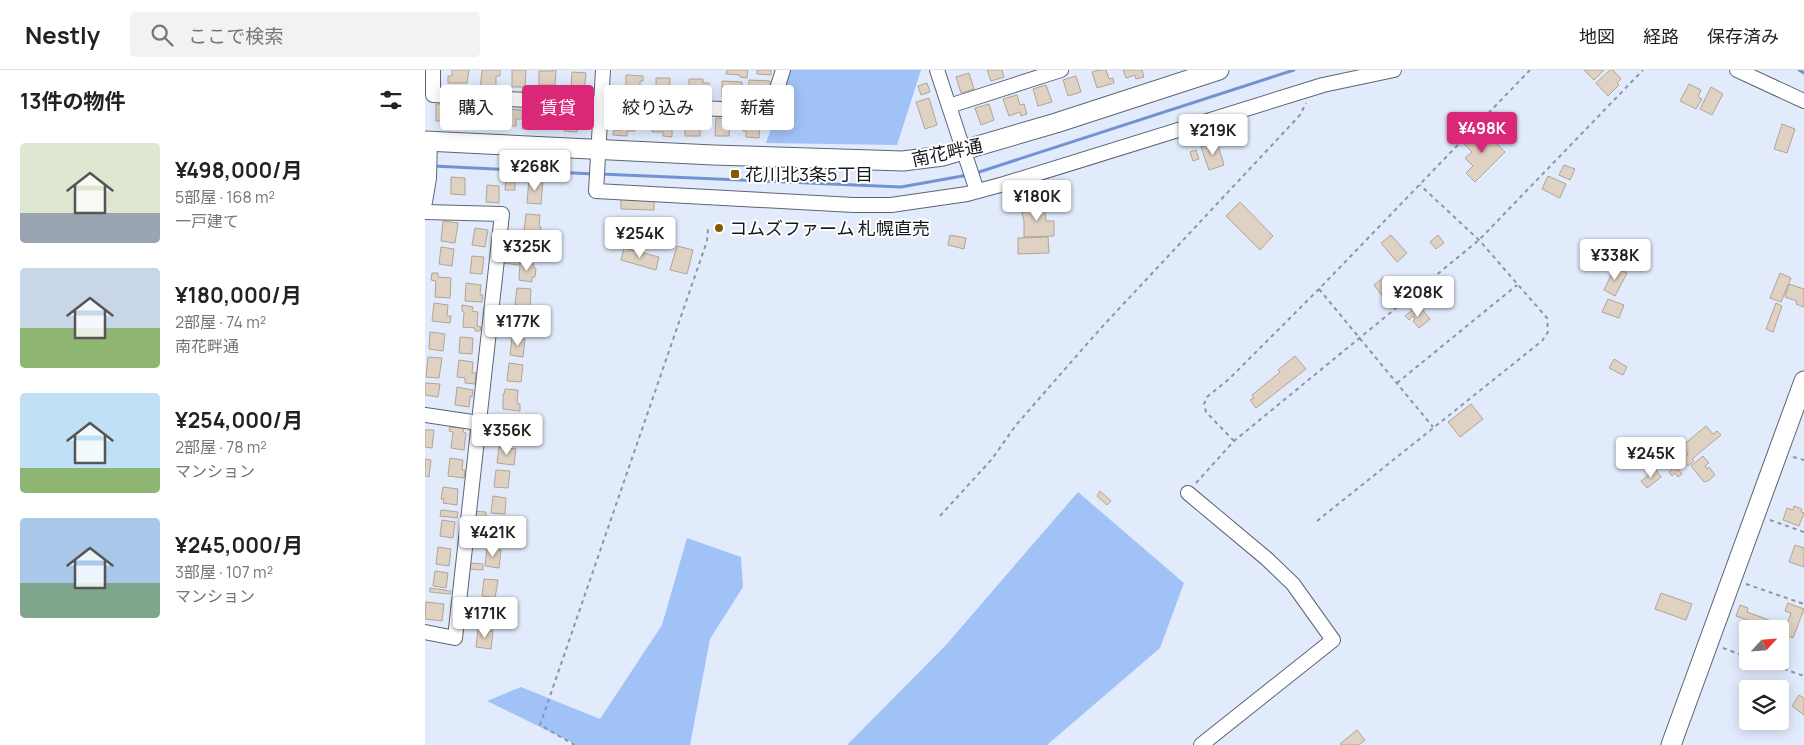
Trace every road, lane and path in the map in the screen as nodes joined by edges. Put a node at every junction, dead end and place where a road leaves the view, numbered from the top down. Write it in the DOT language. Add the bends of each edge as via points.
graph roads {
  1 [pos="433,70"];
  2 [pos="603,70"];
  3 [pos="783,70"];
  4 [pos="937,70"];
  5 [pos="1061,70"];
  6 [pos="1219,70"];
  7 [pos="1394,70"];
  8 [pos="1530,70"];
  9 [pos="1643,70"];
  10 [pos="1737,70"];
  11 [pos="1314,88"];
  12 [pos="1804,101"];
  13 [pos="601,104"];
  14 [pos="949,106"];
  15 [pos="428,146"];
  16 [pos="598,156"];
  17 [pos="966,158"];
  18 [pos="1420,185"];
  19 [pos="975,186"];
  20 [pos="425,202"];
  21 [pos="425,212"];
  22 [pos="708,229"];
  23 [pos="1479,240"];
  24 [pos="1518,285"];
  25 [pos="1319,289"];
  26 [pos="1360,337"];
  27 [pos="1804,381"];
  28 [pos="1397,383"];
  29 [pos="425,416"];
  30 [pos="479,423"];
  31 [pos="1433,427"];
  32 [pos="1234,441"];
  33 [pos="1188,493"];
  34 [pos="940,516"];
  35 [pos="1756,516"];
  36 [pos="1317,521"];
  37 [pos="1804,532"];
  38 [pos="1732,579"];
  39 [pos="1804,604"];
  40 [pos="425,632"];
  41 [pos="1709,643"];
  42 [pos="1739,654"];
  43 [pos="1787,670"];
  44 [pos="1804,676"];
  45 [pos="575,745"];
  46 [pos="1201,745"];
  47 [pos="1671,745"];
  1 -- 13 [label="street" via="433,95"];
  2 -- 13 [label="street"];
  3 -- 13 [label="street" via="770,111"];
  4 -- 14 [label="street"];
  5 -- 14 [label="street"];
  6 -- 17 [label="street, 南花畔通" via="1056,123"];
  7 -- 11 [label="street"];
  8 -- 18 [label="path"];
  9 -- 23 [label="path"];
  10 -- 12 [label="street"];
  11 -- 19 [label="street"];
  11 -- 34 [label="path" via="1300,115 1101,328"];
  13 -- 16 [label="street"];
  14 -- 17 [label="street"];
  15 -- 16 [label="street, 南花畔通"];
  15 -- 20 [label="street" via="429,178"];
  16 -- 17 [label="street, 南花畔通" via="903,161 943,156"];
  16 -- 19 [label="street" via="596,191 891,205"];
  17 -- 19 [label="street"];
  18 -- 23 [label="path"];
  18 -- 25 [label="path"];
  21 -- 30 [label="street" via="502,214"];
  22 -- 45 [label="path" via="707,241 540,725"];
  23 -- 24 [label="path"];
  23 -- 26 [label="path"];
  24 -- 28 [label="path"];
  24 -- 31 [label="path" via="1547,318 1548,332 1542,341"];
  25 -- 26 [label="path"];
  25 -- 32 [label="path" via="1207,397 1205,412"];
  26 -- 28 [label="path"];
  26 -- 32 [label="path"];
  27 -- 35 [label="street"];
  28 -- 31 [label="path"];
  29 -- 30 [label="street"];
  30 -- 40 [label="street" via="455,638"];
  31 -- 36 [label="path"];
  32 -- 33 [label="path"];
  33 -- 46 [label="street" via="1293,584 1333,640"];
  35 -- 37 [label="path"];
  35 -- 38 [label="street"];
  38 -- 39 [label="path"];
  38 -- 41 [label="street"];
  41 -- 42 [label="path"];
  41 -- 47 [label="street"];
  43 -- 44 [label="path"];
}
